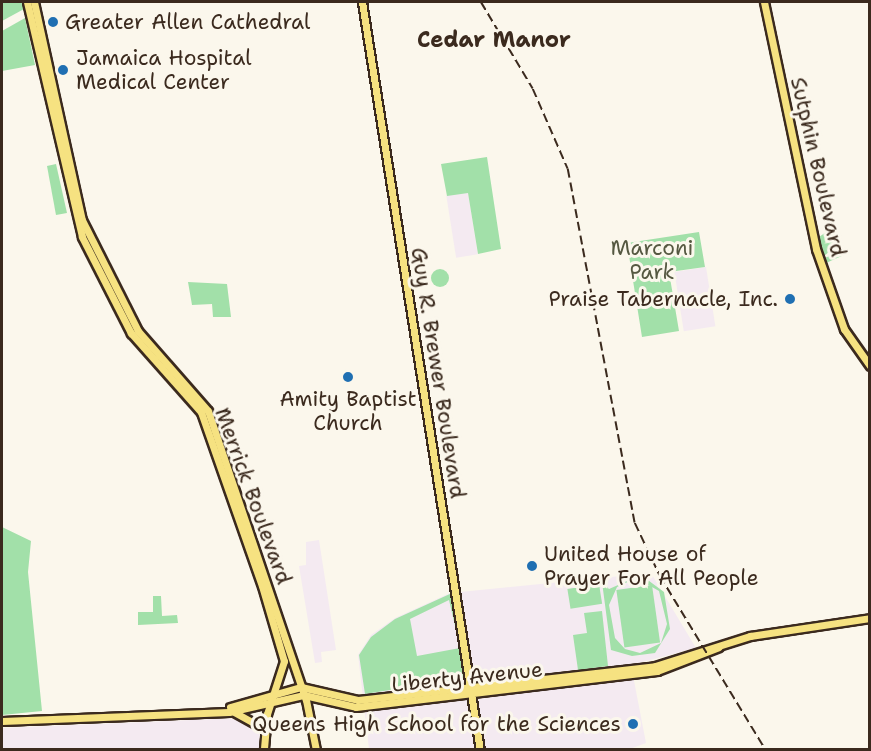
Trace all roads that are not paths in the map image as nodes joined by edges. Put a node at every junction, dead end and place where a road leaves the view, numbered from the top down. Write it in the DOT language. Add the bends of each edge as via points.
graph roads {
  1 [pos="27,2"];
  2 [pos="34,2"];
  3 [pos="362,2"];
  4 [pos="764,2"];
  5 [pos="870,366"];
  6 [pos="870,618"];
  7 [pos="470,687"];
  8 [pos="303,691"];
  9 [pos="275,693"];
  10 [pos="271,702"];
  11 [pos="232,711"];
  12 [pos="216,712"];
  13 [pos="2,721"];
  14 [pos="265,729"];
  15 [pos="264,750"];
  16 [pos="316,750"];
  17 [pos="480,750"];
  1 -- 9 [label="main road, Merrick Boulevard" via="82,237 131,333 201,412 282,654"];
  2 -- 8 [label="main road, Merrick Boulevard" via="82,220 138,331 207,411"];
  3 -- 7 [label="main road, Guy R. Brewer Boulevard"];
  4 -- 5 [label="main road, Sutphin Boulevard" via="816,249 844,329"];
  6 -- 7 [label="main road, Liberty Avenue" via="753,635 655,666"];
  7 -- 8 [label="main road, Liberty Avenue" via="358,700"];
  7 -- 17 [label="main road, Guy R. Brewer Boulevard"];
  8 -- 9 [label="main road, Liberty Avenue"];
  8 -- 10 [label="main road, Liberty Avenue"];
  8 -- 16 [label="main road, Merrick Boulevard"];
  9 -- 10 [label="main road, Merrick Boulevard"];
  9 -- 12 [label="main road, Liberty Avenue"];
  10 -- 11 [label="main road, Liberty Avenue"];
  10 -- 14 [label="main road, Merrick Boulevard"];
  11 -- 12 [label="main road, Liberty Avenue"];
  11 -- 14 [label="main road"];
  12 -- 13 [label="main road, Liberty Avenue"];
  14 -- 15 [label="main road, Merrick Boulevard"];
}
